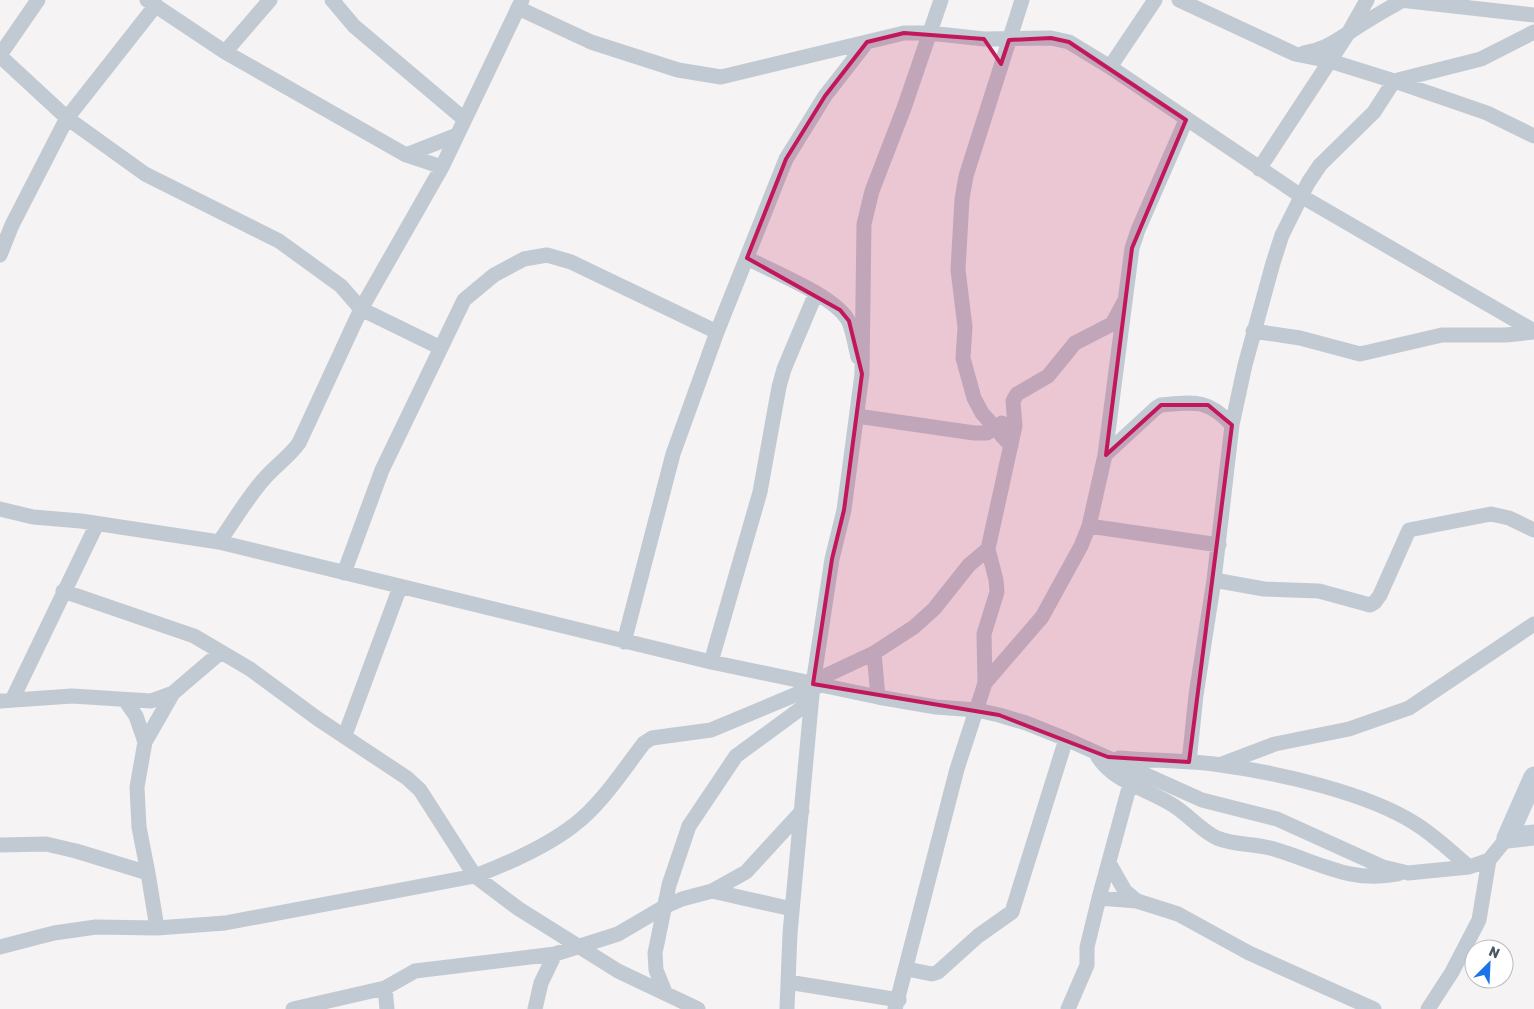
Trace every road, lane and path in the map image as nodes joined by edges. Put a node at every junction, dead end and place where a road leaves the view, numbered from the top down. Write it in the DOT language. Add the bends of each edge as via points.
graph roads {
  1 [pos="38,0"];
  2 [pos="270,0"];
  3 [pos="332,0"];
  4 [pos="941,0"];
  5 [pos="1022,0"];
  6 [pos="1155,0"];
  7 [pos="1179,0"];
  8 [pos="1367,0"];
  9 [pos="1400,0"];
  10 [pos="152,3"];
  11 [pos="520,4"];
  12 [pos="1534,15"];
  13 [pos="1349,32"];
  14 [pos="1534,32"];
  15 [pos="929,33"];
  16 [pos="984,39"];
  17 [pos="1009,40"];
  18 [pos="867,42"];
  19 [pos="226,52"];
  20 [pos="1296,54"];
  21 [pos="0,56"];
  22 [pos="1330,61"];
  23 [pos="1001,64"];
  24 [pos="1110,67"];
  25 [pos="1394,81"];
  26 [pos="66,118"];
  27 [pos="464,119"];
  28 [pos="1186,120"];
  29 [pos="457,135"];
  30 [pos="1534,136"];
  31 [pos="406,154"];
  32 [pos="442,167"];
  33 [pos="1259,169"];
  34 [pos="1300,196"];
  35 [pos="0,255"];
  36 [pos="747,258"];
  37 [pos="816,293"];
  38 [pos="1125,300"];
  39 [pos="361,310"];
  40 [pos="1534,331"];
  41 [pos="717,332"];
  42 [pos="1253,332"];
  43 [pos="441,348"];
  44 [pos="862,374"];
  45 [pos="1015,413"];
  46 [pos="857,416"];
  47 [pos="1232,425"];
  48 [pos="996,428"];
  49 [pos="1011,446"];
  50 [pos="1106,455"];
  51 [pos="0,510"];
  52 [pos="97,524"];
  53 [pos="1089,526"];
  54 [pos="1534,530"];
  55 [pos="219,542"];
  56 [pos="1219,545"];
  57 [pos="988,549"];
  58 [pos="344,573"];
  59 [pos="1214,580"];
  60 [pos="400,588"];
  61 [pos="63,591"];
  62 [pos="1534,624"];
  63 [pos="624,642"];
  64 [pos="221,652"];
  65 [pos="874,653"];
  66 [pos="710,662"];
  67 [pos="985,683"];
  68 [pos="814,691"];
  69 [pos="173,693"];
  70 [pos="878,697"];
  71 [pos="6,700"];
  72 [pos="125,700"];
  73 [pos="977,710"];
  74 [pos="345,735"];
  75 [pos="1066,739"];
  76 [pos="145,742"];
  77 [pos="1101,754"];
  78 [pos="1190,762"];
  79 [pos="1221,764"];
  80 [pos="1534,777"];
  81 [pos="1130,784"];
  82 [pos="802,812"];
  83 [pos="1534,835"];
  84 [pos="1507,838"];
  85 [pos="0,845"];
  86 [pos="1489,860"];
  87 [pos="1110,863"];
  88 [pos="1470,867"];
  89 [pos="1408,872"];
  90 [pos="148,874"];
  91 [pos="475,876"];
  92 [pos="712,890"];
  93 [pos="1099,898"];
  94 [pos="1137,901"];
  95 [pos="664,907"];
  96 [pos="792,909"];
  97 [pos="157,928"];
  98 [pos="0,947"];
  99 [pos="580,948"];
  100 [pos="555,954"];
  101 [pos="907,969"];
  102 [pos="788,982"];
  103 [pos="385,988"];
  104 [pos="665,992"];
  105 [pos="897,1004"];
  106 [pos="784,1007"];
  107 [pos="1426,1008"];
  108 [pos="293,1009"];
  109 [pos="387,1009"];
  110 [pos="535,1009"];
  111 [pos="698,1009"];
  112 [pos="1068,1009"];
  113 [pos="1374,1009"];
  1 -- 21 [label="street"];
  2 -- 19 [label="street"];
  3 -- 27 [label="street" via="354,26"];
  4 -- 15 [label="street"];
  5 -- 17 [label="street"];
  6 -- 24 [label="street"];
  7 -- 20 [label="street"];
  8 -- 13 [label="street"];
  9 -- 12 [label="street"];
  9 -- 13 [label="street"];
  10 -- 19 [label="street"];
  10 -- 26 [label="street"];
  11 -- 18 [label="street" via="591,42 678,70 721,77"];
  11 -- 27 [label="street"];
  13 -- 20 [label="street" via="1320,50"];
  13 -- 22 [label="street"];
  14 -- 25 [label="street" via="1481,59"];
  15 -- 16 [label="street"];
  15 -- 18 [label="street" via="904,33"];
  15 -- 44 [label="street" via="872,191 864,224"];
  16 -- 17 [label="street"];
  16 -- 23 [label="street"];
  17 -- 23 [label="street"];
  17 -- 24 [label="street" via="1069,42"];
  18 -- 36 [label="street" via="825,96 786,159"];
  19 -- 31 [label="street"];
  20 -- 22 [label="street"];
  21 -- 26 [label="street"];
  22 -- 25 [label="street"];
  22 -- 33 [label="street"];
  23 -- 48 [label="street" via="966,176 958,270 965,327 963,358 974,398"];
  24 -- 28 [label="street"];
  25 -- 30 [label="street" via="1487,113"];
  25 -- 34 [label="street" via="1374,112 1320,165"];
  26 -- 35 [label="street"];
  26 -- 39 [label="street" via="145,174 279,241 341,286"];
  27 -- 29 [label="street"];
  28 -- 33 [label="street"];
  28 -- 38 [label="street" via="1138,230 1132,248"];
  29 -- 31 [label="street"];
  29 -- 32 [label="street"];
  31 -- 32 [label="street"];
  32 -- 39 [label="street"];
  33 -- 34 [label="street"];
  34 -- 40 [label="street"];
  34 -- 42 [label="street" via="1282,235"];
  36 -- 37 [label="street"];
  36 -- 41 [label="street"];
  37 -- 44 [label="street" via="840,310 848,321"];
  37 -- 66 [label="street" via="778,387 760,492"];
  38 -- 45 [label="street" via="1112,324 1076,343 1048,376 1017,394 1013,401"];
  38 -- 50 [label="street"];
  39 -- 43 [label="street"];
  39 -- 55 [label="street" via="299,443 262,482"];
  40 -- 42 [label="street" via="1499,336 1442,335 1360,354 1300,338"];
  41 -- 43 [label="street" via="571,262 548,255 524,259 494,275 464,300"];
  41 -- 63 [label="street" via="673,454"];
  42 -- 47 [label="street"];
  43 -- 58 [label="street" via="382,470"];
  44 -- 46 [label="street"];
  45 -- 48 [label="street"];
  45 -- 49 [label="street"];
  46 -- 48 [label="street" via="974,433 986,433"];
  46 -- 68 [label="street" via="844,510 832,559"];
  47 -- 50 [label="street" via="1219,410 1208,405 1161,405"];
  47 -- 56 [label="street"];
  48 -- 49 [label="street"];
  49 -- 57 [label="street"];
  50 -- 53 [label="street"];
  51 -- 52 [label="street"];
  52 -- 55 [label="street"];
  52 -- 61 [label="street"];
  53 -- 56 [label="street"];
  53 -- 67 [label="street" via="1042,617"];
  54 -- 59 [label="street" via="1509,518 1491,514 1409,530 1380,596 1370,605 1319,591 1264,589"];
  55 -- 58 [label="street"];
  56 -- 59 [label="street"];
  57 -- 65 [label="street" via="969,565 934,609"];
  57 -- 67 [label="street" via="997,592 984,634"];
  58 -- 60 [label="street"];
  59 -- 78 [label="street" via="1196,695"];
  60 -- 63 [label="street"];
  60 -- 74 [label="street"];
  61 -- 64 [label="street" via="167,625"];
  61 -- 71 [label="street"];
  62 -- 79 [label="street" via="1409,708 1349,729 1275,744"];
  63 -- 66 [label="street"];
  64 -- 69 [label="street"];
  64 -- 74 [label="street"];
  65 -- 68 [label="street" via="830,673"];
  65 -- 70 [label="street"];
  66 -- 68 [label="street"];
  67 -- 73 [label="street"];
  68 -- 70 [label="street"];
  68 -- 82 [label="street"];
  68 -- 91 [label="street" via="797,694 711,730 652,738 644,742 575,825 552,840"];
  68 -- 95 [label="street" via="748,745 724,770 689,826"];
  69 -- 72 [label="street" via="151,701"];
  69 -- 76 [label="street"];
  70 -- 73 [label="street"];
  71 -- 72 [label="street" via="72,696"];
  72 -- 76 [label="street" via="136,716"];
  73 -- 75 [label="street" via="1026,723"];
  73 -- 101 [label="street" via="957,769"];
  74 -- 91 [label="street" via="420,790"];
  75 -- 77 [label="street"];
  75 -- 101 [label="street" via="1012,912 978,936 938,972 932,974"];
  76 -- 90 [label="street" via="137,787 139,827"];
  77 -- 78 [label="street"];
  77 -- 81 [label="street" via="1102,763"];
  77 -- 89 [label="street" via="1202,800 1277,819 1352,855"];
  78 -- 79 [label="street"];
  79 -- 88 [label="street" via="1313,785 1388,810 1416,824"];
  80 -- 84 [label="street"];
  81 -- 87 [label="street"];
  81 -- 89 [label="street" via="1173,804 1215,837 1227,842 1276,849 1336,872 1382,877"];
  82 -- 92 [label="street" via="746,872"];
  82 -- 96 [label="street"];
  83 -- 84 [label="street"];
  84 -- 86 [label="street"];
  85 -- 90 [label="street" via="46,844"];
  86 -- 88 [label="street"];
  86 -- 107 [label="street" via="1479,920 1452,972"];
  87 -- 93 [label="street"];
  87 -- 94 [label="street" via="1126,891"];
  88 -- 89 [label="street"];
  90 -- 97 [label="street"];
  91 -- 97 [label="street" via="225,923"];
  91 -- 99 [label="street"];
  92 -- 95 [label="street"];
  92 -- 96 [label="street"];
  93 -- 94 [label="street"];
  93 -- 112 [label="street" via="1087,965"];
  94 -- 113 [label="street" via="1178,914 1248,953"];
  95 -- 99 [label="street" via="618,934"];
  95 -- 104 [label="street" via="656,970"];
  96 -- 102 [label="street"];
  97 -- 98 [label="street" via="96,927 54,933"];
  99 -- 100 [label="street"];
  99 -- 104 [label="street" via="618,971"];
  100 -- 103 [label="street" via="414,971"];
  100 -- 110 [label="street" via="541,983"];
  101 -- 105 [label="street"];
  102 -- 105 [label="street"];
  102 -- 106 [label="street"];
  103 -- 108 [label="street"];
  103 -- 109 [label="street"];
  104 -- 111 [label="street"];
}
